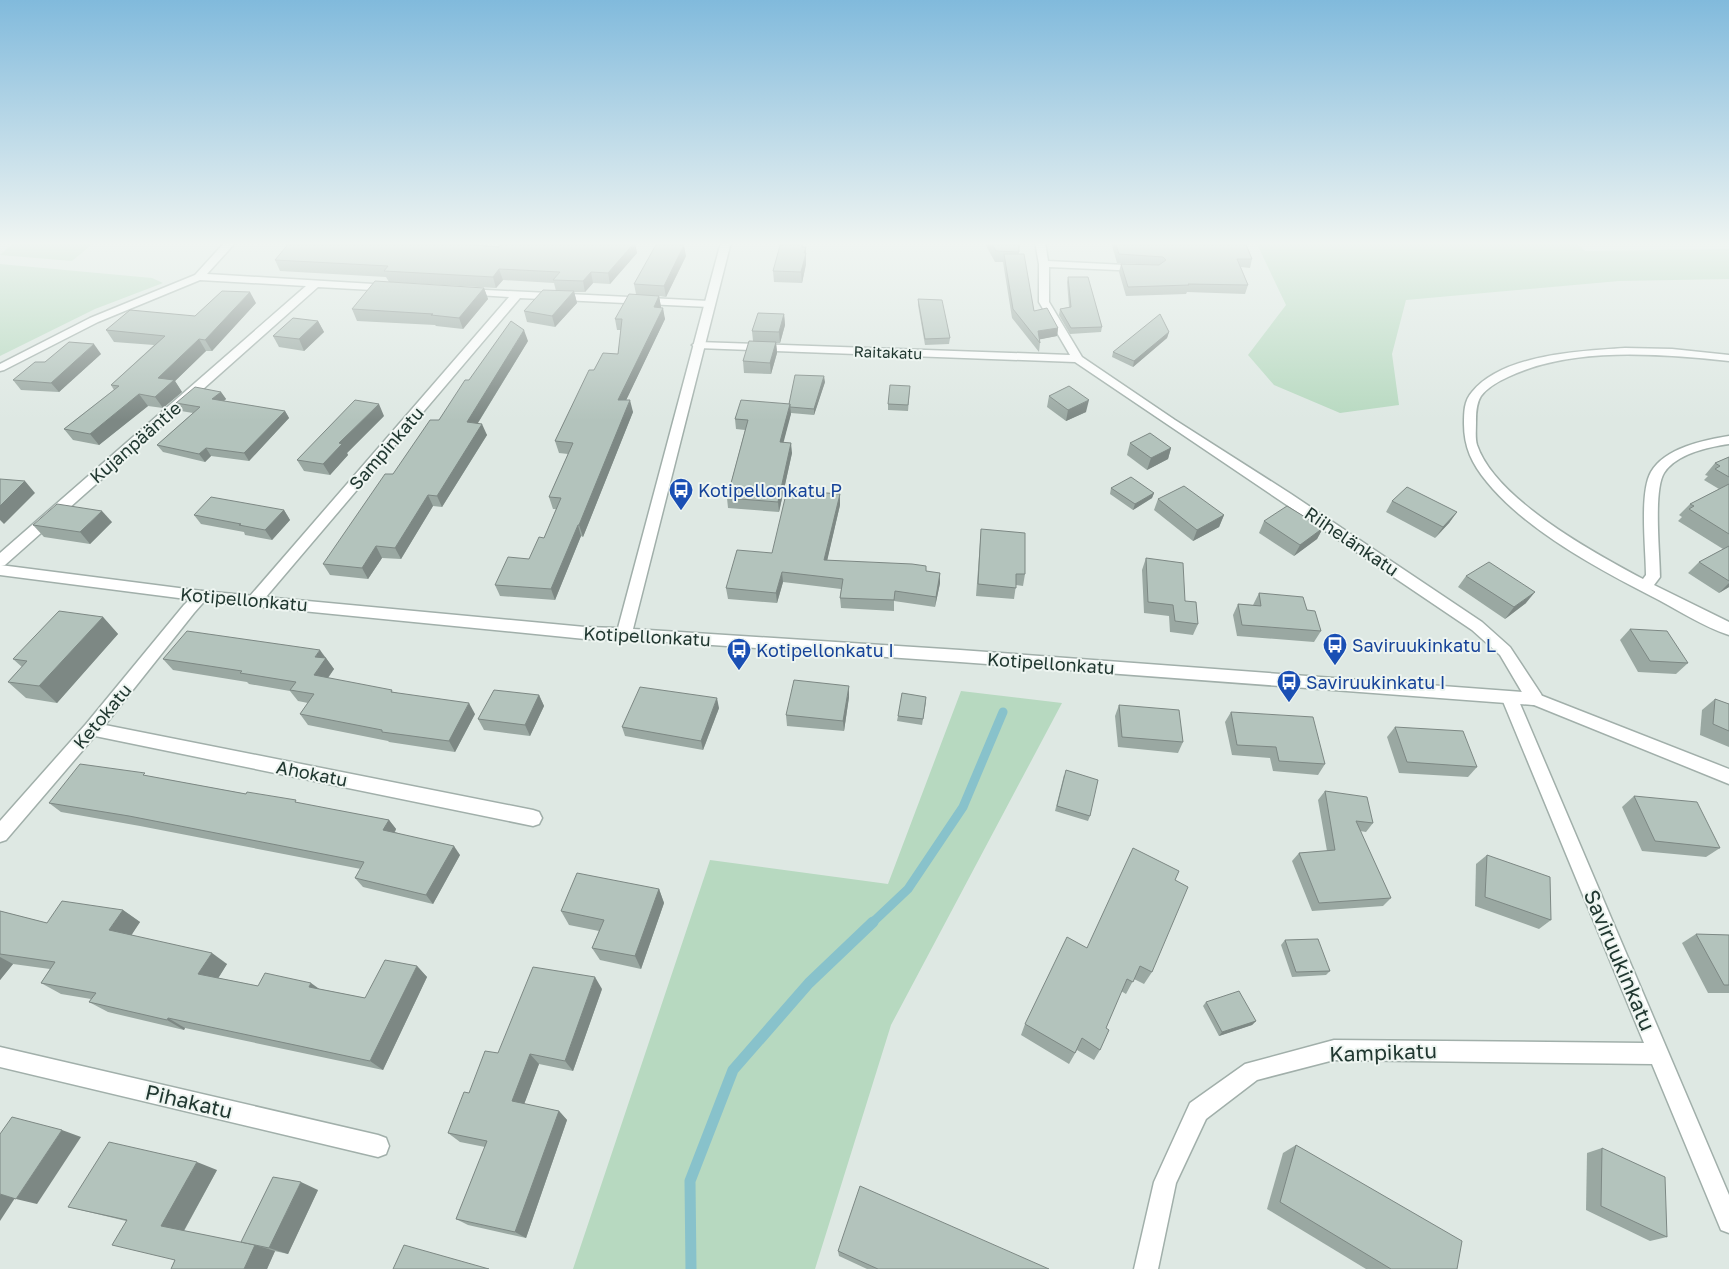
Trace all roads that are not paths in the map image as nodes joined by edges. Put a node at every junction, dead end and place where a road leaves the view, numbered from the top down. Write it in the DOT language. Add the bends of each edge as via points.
graph roads {
  1 [pos="140,301"];
  2 [pos="295,301"];
  3 [pos="513,301"];
  4 [pos="650,301"];
  5 [pos="1044,301"];
  6 [pos="709,304"];
  7 [pos="698,345"];
  8 [pos="1729,358"];
  9 [pos="1078,359"];
  10 [pos="0,368"];
  11 [pos="1729,440"];
  12 [pos="0,561"];
  13 [pos="0,570"];
  14 [pos="1644,586"];
  15 [pos="202,596"];
  16 [pos="255,600"];
  17 [pos="1729,629"];
  18 [pos="624,634"];
  19 [pos="1510,699"];
  20 [pos="1535,699"];
  21 [pos="92,729"];
  22 [pos="1729,777"];
  23 [pos="533,818"];
  24 [pos="0,834"];
  25 [pos="1660,1054"];
  26 [pos="0,1057"];
  27 [pos="378,1146"];
  28 [pos="1729,1222"];
  29 [pos="1146,1269"];
  1 -- 10 [label="street" via="94,320"];
  2 -- 12 [label="street, Kujanpääntie"];
  3 -- 16 [label="street, Sampinkatu"];
  4 -- 6 [label="street"];
  5 -- 9 [label="street, Riihelänkatu"];
  6 -- 7 [label="street"];
  7 -- 9 [label="street, Raitakatu"];
  7 -- 18 [label="street"];
  8 -- 14 [label="street" via="1672,352 1618,352 1531,363 1498,377 1476,394 1469,412 1471,443 1494,482 1531,516 1576,548"];
  9 -- 20 [label="street, Riihelänkatu" via="1477,626 1505,651"];
  11 -- 14 [label="street" via="1711,442 1672,458 1656,473 1653,577"];
  13 -- 15 [label="street, Kotipellonkatu"];
  14 -- 17 [label="street"];
  15 -- 16 [label="street, Kotipellonkatu"];
  15 -- 21 [label="street, Ketokatu"];
  16 -- 18 [label="street, Kotipellonkatu"];
  18 -- 19 [label="street, Kotipellonkatu" via="950,655"];
  19 -- 20 [label="street, Kotipellonkatu"];
  19 -- 25 [label="street, Saviruukinkatu"];
  20 -- 22 [label="street"];
  21 -- 23 [label="street, Ahokatu"];
  21 -- 24 [label="street, Ketokatu"];
  25 -- 28 [label="street, Saviruukinkatu"];
  25 -- 29 [label="street, Kampikatu" via="1334,1050 1252,1071 1198,1110 1165,1182"];
  26 -- 27 [label="street, Pihakatu"];
}
